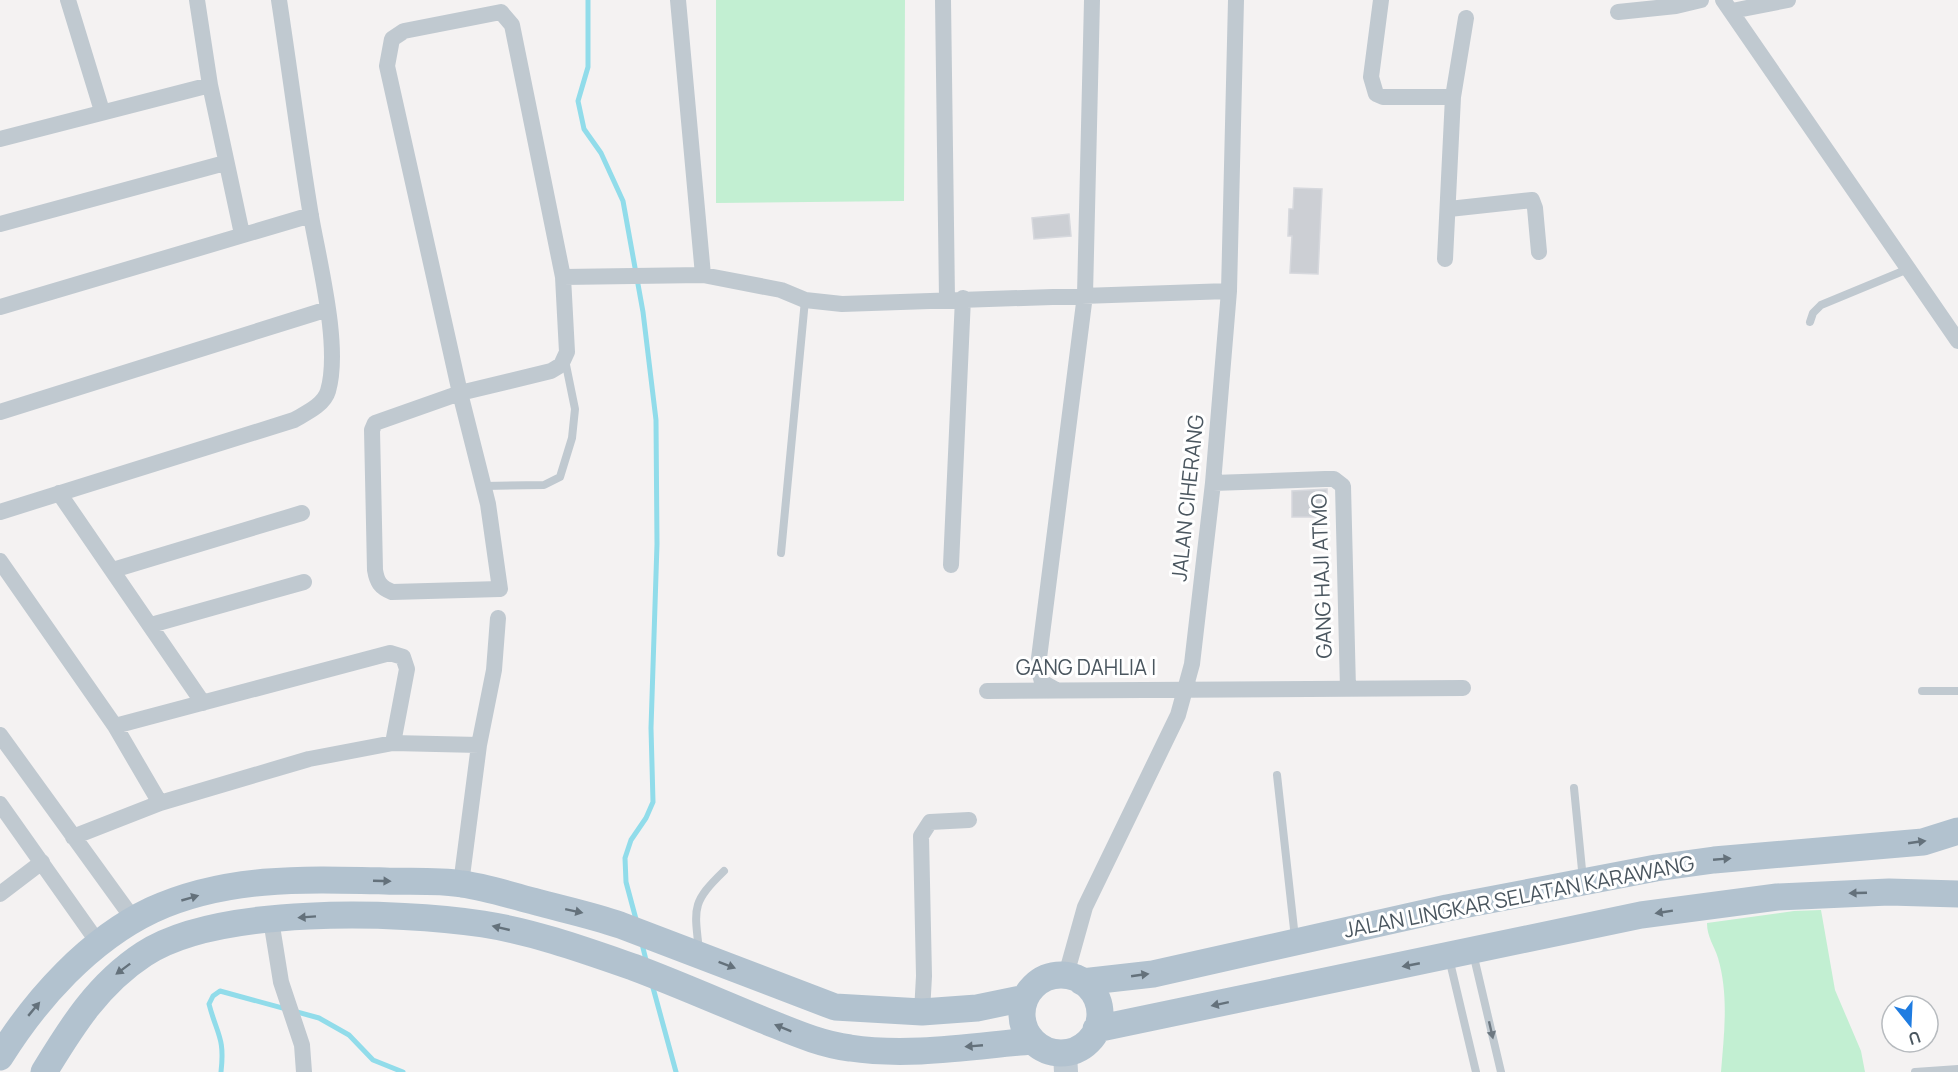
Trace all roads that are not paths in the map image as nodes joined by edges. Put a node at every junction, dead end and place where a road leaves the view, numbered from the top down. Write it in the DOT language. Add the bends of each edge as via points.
graph roads {
  1 [pos="68,0"];
  2 [pos="197,0"];
  3 [pos="279,0"];
  4 [pos="678,0"];
  5 [pos="943,0"];
  6 [pos="1092,0"];
  7 [pos="1236,0"];
  8 [pos="1381,0"];
  9 [pos="1701,0"];
  10 [pos="1788,0"];
  11 [pos="1727,6"];
  12 [pos="1618,12"];
  13 [pos="1466,18"];
  14 [pos="210,85"];
  15 [pos="1453,97"];
  16 [pos="102,111"];
  17 [pos="0,139"];
  18 [pos="225,163"];
  19 [pos="1449,209"];
  20 [pos="311,215"];
  21 [pos="0,224"];
  22 [pos="242,234"];
  23 [pos="1539,252"];
  24 [pos="1445,259"];
  25 [pos="1908,269"];
  26 [pos="703,275"];
  27 [pos="563,278"];
  28 [pos="1228,291"];
  29 [pos="1085,295"];
  30 [pos="955,299"];
  31 [pos="805,300"];
  32 [pos="0,307"];
  33 [pos="328,309"];
  34 [pos="1810,322"];
  35 [pos="1958,340"];
  36 [pos="565,359"];
  37 [pos="460,393"];
  38 [pos="0,412"];
  39 [pos="1213,483"];
  40 [pos="484,486"];
  41 [pos="59,493"];
  42 [pos="0,512"];
  43 [pos="302,513"];
  44 [pos="781,553"];
  45 [pos="0,561"];
  46 [pos="951,565"];
  47 [pos="113,570"];
  48 [pos="304,582"];
  49 [pos="498,618"];
  50 [pos="151,625"];
  51 [pos="1463,688"];
  52 [pos="1348,689"];
  53 [pos="1056,690"];
  54 [pos="1922,690"];
  55 [pos="987,691"];
  56 [pos="1185,691"];
  57 [pos="1958,691"];
  58 [pos="203,703"];
  59 [pos="115,726"];
  60 [pos="0,735"];
  61 [pos="393,743"];
  62 [pos="479,745"];
  63 [pos="1277,775"];
  64 [pos="1574,788"];
  65 [pos="0,804"];
  66 [pos="160,804"];
  67 [pos="969,820"];
  68 [pos="1958,831"];
  69 [pos="73,837"];
  70 [pos="42,862"];
  71 [pos="724,872"];
  72 [pos="1583,880"];
  73 [pos="461,884"];
  74 [pos="0,894"];
  75 [pos="1958,894"];
  76 [pos="134,920"];
  77 [pos="271,920"];
  78 [pos="1296,942"];
  79 [pos="99,945"];
  80 [pos="699,954"];
  81 [pos="1461,955"];
  82 [pos="1074,978"];
  83 [pos="1025,998"];
  84 [pos="922,1012"];
  85 [pos="1096,1029"];
  86 [pos="1032,1041"];
  87 [pos="0,1057"];
  88 [pos="1065,1062"];
  89 [pos="1958,1069"];
  90 [pos="44,1072"];
  91 [pos="304,1072"];
  92 [pos="1476,1072"];
  93 [pos="1501,1072"];
  94 [pos="1916,1072"];
  1 -- 16 [label="street"];
  2 -- 14 [label="street"];
  3 -- 20 [label="street"];
  4 -- 26 [label="street"];
  5 -- 30 [label="street"];
  6 -- 29 [label="street"];
  7 -- 28 [label="street, JALAN CIHERANG"];
  8 -- 15 [label="street" via="1371,77 1376,94"];
  9 -- 12 [label="street"];
  10 -- 11 [label="street"];
  11 -- 25 [label="street"];
  13 -- 15 [label="street"];
  14 -- 16 [label="street"];
  14 -- 18 [label="street"];
  15 -- 19 [label="street"];
  16 -- 17 [label="street"];
  18 -- 21 [label="street"];
  18 -- 22 [label="street"];
  19 -- 23 [label="street" via="1532,200"];
  19 -- 24 [label="street"];
  20 -- 22 [label="street"];
  20 -- 33 [label="street"];
  22 -- 32 [label="street"];
  25 -- 34 [label="lane" via="1821,305"];
  25 -- 35 [label="street"];
  26 -- 27 [label="street"];
  26 -- 31 [label="street" via="781,290"];
  27 -- 36 [label="street"];
  27 -- 37 [label="street" via="512,25 507,16 492,13 395,34 387,66"];
  28 -- 29 [label="street"];
  28 -- 39 [label="street, JALAN CIHERANG"];
  29 -- 30 [label="street"];
  29 -- 53 [label="street" via="1038,666 1042,682"];
  30 -- 31 [label="street" via="842,304"];
  30 -- 46 [label="street"];
  31 -- 44 [label="lane"];
  33 -- 38 [label="street"];
  33 -- 41 [label="street" via="332,375 327,395 313,409 294,420"];
  36 -- 37 [label="street" via="550,371"];
  36 -- 40 [label="lane" via="575,409 572,438 560,477 544,485"];
  37 -- 40 [label="street"];
  37 -- 40 [label="street" via="378,420 373,426 375,570 383,588 392,592 501,589"];
  39 -- 52 [label="street, GANG HAJI ATMO" via="1334,479 1343,486"];
  39 -- 56 [label="street, JALAN CIHERANG" via="1192,664"];
  41 -- 42 [label="street"];
  41 -- 47 [label="street"];
  43 -- 47 [label="street"];
  45 -- 59 [label="street"];
  47 -- 50 [label="street"];
  48 -- 50 [label="street"];
  49 -- 62 [label="street" via="494,670"];
  50 -- 58 [label="street"];
  51 -- 52 [label="street, GANG DAHLIA I"];
  52 -- 56 [label="street, GANG DAHLIA I"];
  53 -- 55 [label="street, GANG DAHLIA I"];
  53 -- 56 [label="street, GANG DAHLIA I"];
  54 -- 57 [label="lane"];
  56 -- 82 [label="street, JALAN CIHERANG" via="1152,772 1085,907"];
  58 -- 59 [label="street"];
  58 -- 61 [label="street" via="380,654 397,654 403,657 407,669"];
  59 -- 66 [label="street"];
  60 -- 69 [label="street"];
  61 -- 62 [label="street"];
  61 -- 66 [label="street" via="299,761"];
  62 -- 73 [label="street"];
  63 -- 78 [label="lane"];
  64 -- 72 [label="lane"];
  65 -- 70 [label="street"];
  66 -- 69 [label="street"];
  67 -- 84 [label="street" via="930,822 921,836"];
  72 -- 68 [label="main road, JALAN LINGKAR SELATAN KARAWANG, one-way" via="1714,860 1923,842"];
  69 -- 76 [label="street"];
  70 -- 74 [label="street"];
  70 -- 79 [label="street"];
  71 -- 80 [label="lane" via="699,900"];
  72 -- 78 [label="main road, JALAN LINGKAR SELATAN KARAWANG"];
  76 -- 73 [label="main road, one-way" via="182,900 256,882 332,879"];
  73 -- 80 [label="main road, one-way" via="584,913"];
  75 -- 81 [label="main road, JALAN LINGKAR SELATAN KARAWANG, one-way" via="1889,892 1777,897 1641,915"];
  76 -- 79 [label="main road"];
  86 -- 77 [label="main road, one-way" via="932,1050 848,1048 808,1038 637,969 484,924 394,916"];
  77 -- 90 [label="main road, one-way" via="197,932 147,952 118,972 95,995"];
  77 -- 91 [label="street" via="280,982 302,1046"];
  82 -- 78 [label="main road, JALAN LINGKAR SELATAN KARAWANG, one-way" via="1153,974"];
  87 -- 79 [label="main road, one-way" via="48,992"];
  80 -- 84 [label="main road, one-way" via="835,1007"];
  81 -- 85 [label="main road, JALAN LINGKAR SELATAN KARAWANG, one-way"];
  81 -- 92 [label="lane"];
  81 -- 93 [label="lane, one-way"];
  82 -- 83 [label="main road" via="1049,976"];
  82 -- 85 [label="main road" via="1092,990 1098,1002 1100,1016"];
  83 -- 84 [label="main road" via="977,1008"];
  83 -- 86 [label="main road" via="1024,1029"];
  85 -- 88 [label="main road"];
  86 -- 88 [label="main road"];
  89 -- 94 [label="lane"];
}
